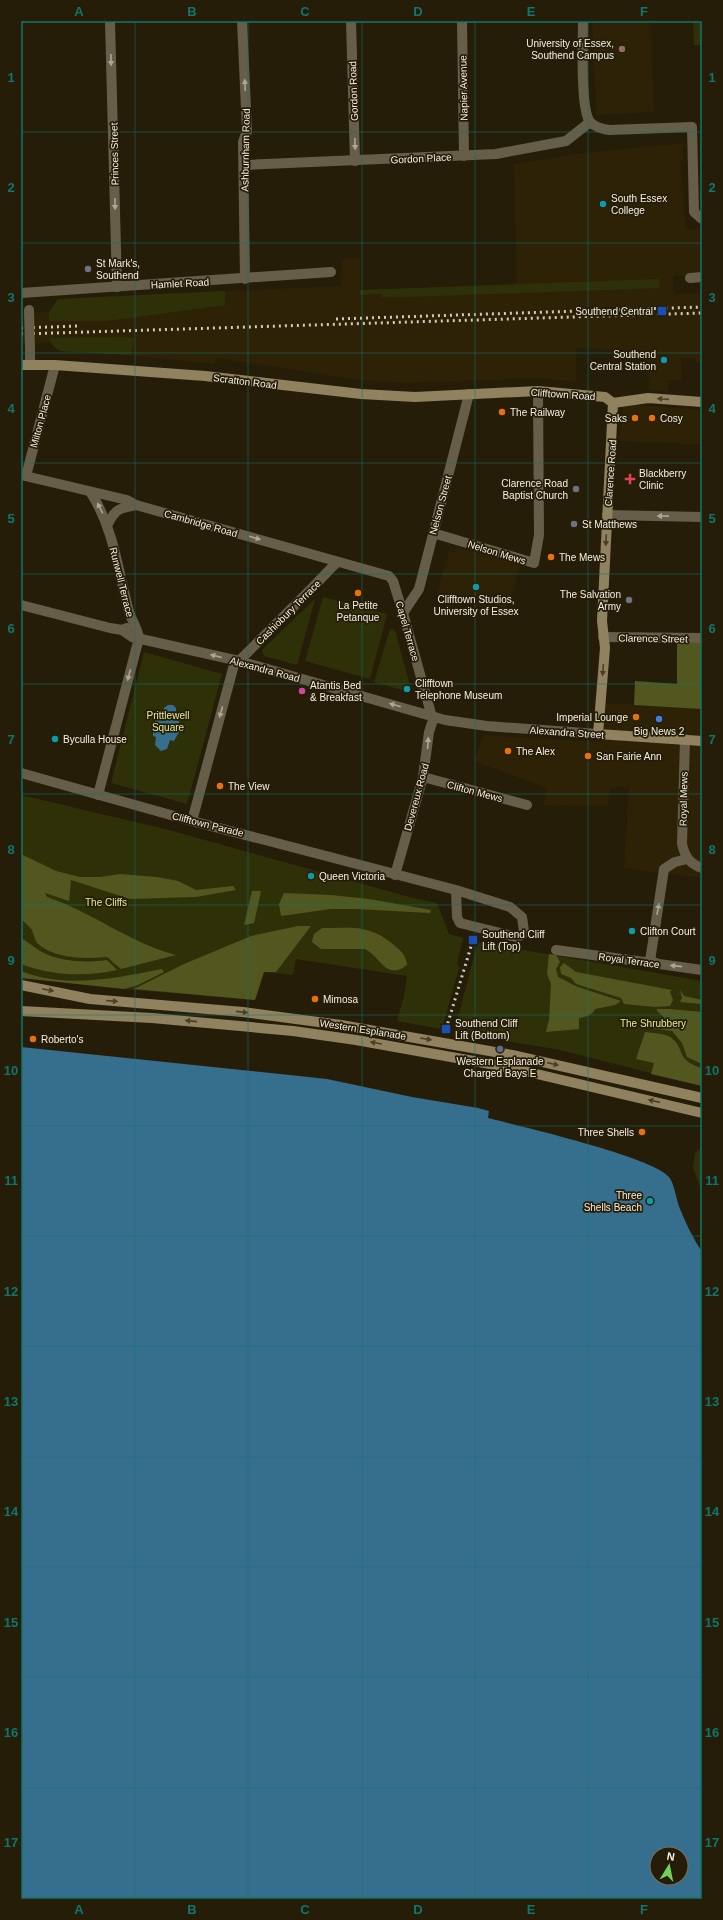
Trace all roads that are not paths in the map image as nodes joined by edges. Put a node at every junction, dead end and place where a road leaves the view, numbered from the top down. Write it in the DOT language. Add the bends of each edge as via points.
graph roads {
  1 [pos="110,21"];
  2 [pos="242,21"];
  3 [pos="351,21"];
  4 [pos="462,21"];
  5 [pos="583,21"];
  6 [pos="590,122"];
  7 [pos="464,156"];
  8 [pos="355,161"];
  9 [pos="244,165"];
  10 [pos="702,219"];
  11 [pos="331,272"];
  12 [pos="702,277"];
  13 [pos="690,278"];
  14 [pos="245,279"];
  15 [pos="117,287"];
  16 [pos="26,294"];
  17 [pos="26,365"];
  18 [pos="55,365"];
  19 [pos="538,391"];
  20 [pos="469,394"];
  21 [pos="702,402"];
  22 [pos="613,404"];
  23 [pos="23,476"];
  24 [pos="91,493"];
  25 [pos="136,505"];
  26 [pos="607,515"];
  27 [pos="702,517"];
  28 [pos="108,524"];
  29 [pos="433,532"];
  30 [pos="337,562"];
  31 [pos="382,573"];
  32 [pos="21,605"];
  33 [pos="403,613"];
  34 [pos="133,623"];
  35 [pos="122,630"];
  36 [pos="603,637"];
  37 [pos="139,638"];
  38 [pos="702,638"];
  39 [pos="237,661"];
  40 [pos="433,717"];
  41 [pos="598,734"];
  42 [pos="685,739"];
  43 [pos="702,741"];
  44 [pos="21,773"];
  45 [pos="423,776"];
  46 [pos="98,795"];
  47 [pos="527,805"];
  48 [pos="192,821"];
  49 [pos="687,858"];
  50 [pos="702,868"];
  51 [pos="395,875"];
  52 [pos="456,890"];
  53 [pos="556,950"];
  54 [pos="650,961"];
  55 [pos="702,970"];
  56 [pos="21,985"];
  57 [pos="21,1011"];
  58 [pos="702,1098"];
  59 [pos="702,1113"];
  1 -- 15 [label="street, Princes Street, one-way"];
  9 -- 2 [label="street, Ashburnham Road, one-way" via="243,142 247,131"];
  3 -- 8 [label="street, Gordon Road, one-way"];
  4 -- 7 [label="street, Napier Avenue"];
  5 -- 6 [label="street" via="584,106"];
  6 -- 7 [label="street, Gordon Place" via="566,141 525,150"];
  6 -- 10 [label="street" via="609,130 692,127 694,212"];
  7 -- 8 [label="street, Gordon Place"];
  8 -- 9 [label="street, Gordon Place"];
  9 -- 14 [label="street, Ashburnham Road"];
  11 -- 14 [label="street, Hamlet Road"];
  12 -- 13 [label="street"];
  14 -- 15 [label="street, Hamlet Road"];
  15 -- 16 [label="street, Hamlet Road"];
  16 -- 17 [label="street, Hamlet Road, bridge" via="30,349"];
  17 -- 18 [label="street, Scratton Road"];
  18 -- 20 [label="street, Scratton Road" via="205,376 361,394 415,397"];
  18 -- 23 [label="street, Milton Place"];
  19 -- 20 [label="street, Clifftown Road"];
  19 -- 22 [label="street, Clifftown Road" via="605,397"];
  19 -- 29 [label="street, Nelson Mews" via="539,535 534,563"];
  20 -- 29 [label="street, Nelson Street"];
  21 -- 22 [label="street, one-way" via="648,398"];
  22 -- 26 [label="street, Clarence Road"];
  23 -- 24 [label="street, Cambridge Road"];
  24 -- 25 [label="street, Cambridge Road" via="127,500"];
  28 -- 24 [label="street, Runwell Terrace, one-way"];
  25 -- 28 [label="street" via="117,510"];
  25 -- 30 [label="street, Cambridge Road, one-way"];
  27 -- 26 [label="street, one-way"];
  26 -- 36 [label="street, Clarence Road, one-way"];
  28 -- 34 [label="street, Runwell Terrace"];
  29 -- 33 [label="street, Nelson Street" via="418,589"];
  30 -- 31 [label="street, Cambridge Road"];
  30 -- 39 [label="street, Cashiobury Terrace"];
  31 -- 33 [label="street, Capel Terrace" via="393,581"];
  32 -- 35 [label="street, Alexandra Road"];
  33 -- 40 [label="street, Capel Terrace"];
  34 -- 35 [label="street"];
  34 -- 37 [label="street, Runwell Terrace" via="139,632"];
  35 -- 37 [label="street, Alexandra Road" via="127,635"];
  36 -- 38 [label="street, Clarence Street"];
  36 -- 41 [label="street, Clarence Road, one-way" via="605,648"];
  39 -- 37 [label="street, Alexandra Road, one-way"];
  37 -- 46 [label="street, one-way"];
  40 -- 39 [label="street, Alexandra Road, one-way"];
  39 -- 48 [label="street, one-way"];
  40 -- 41 [label="street, Alexandra Street" via="487,726"];
  45 -- 40 [label="street, Devereux Road, one-way"];
  41 -- 42 [label="street, Alexandra Street"];
  42 -- 43 [label="street, Alexandra Street"];
  42 -- 49 [label="street, Royal Mews" via="682,844"];
  44 -- 46 [label="street, Clifftown Parade"];
  45 -- 47 [label="street, Clifton Mews"];
  45 -- 51 [label="street, Devereux Road"];
  46 -- 48 [label="street, Clifftown Parade"];
  48 -- 51 [label="street, Clifftown Parade"];
  49 -- 50 [label="street" via="694,866"];
  54 -- 49 [label="street, one-way" via="664,869 674,862"];
  51 -- 52 [label="street, Clifftown Parade"];
  52 -- 52 [label="street, Clifftown Parade" via="510,907 522,917 522,936 460,923 457,917"];
  53 -- 54 [label="street, Royal Terrace"];
  55 -- 54 [label="street, Royal Terrace, one-way"];
  56 -- 58 [label="street, Western Esplanade, one-way" via="90,999 243,1012 356,1027 512,1055"];
  59 -- 57 [label="street, Western Esplanade, one-way" via="507,1067 356,1040 293,1031 152,1018"];
}
